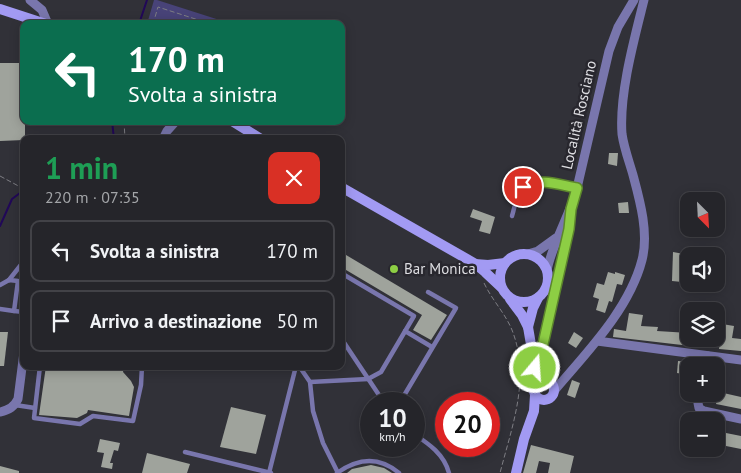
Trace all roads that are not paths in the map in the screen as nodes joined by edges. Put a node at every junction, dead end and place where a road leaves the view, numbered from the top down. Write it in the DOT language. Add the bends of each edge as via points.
graph roads {
  1 [pos="30,0"];
  2 [pos="634,0"];
  3 [pos="644,0"];
  4 [pos="0,9"];
  5 [pos="34,20"];
  6 [pos="46,20"];
  7 [pos="173,125"];
  8 [pos="238,125"];
  9 [pos="165,135"];
  10 [pos="255,135"];
  11 [pos="577,188"];
  12 [pos="345,189"];
  13 [pos="571,209"];
  14 [pos="512,216"];
  15 [pos="557,238"];
  16 [pos="528,254"];
  17 [pos="505,263"];
  18 [pos="474,264"];
  19 [pos="20,266"];
  20 [pos="547,270"];
  21 [pos="345,275"];
  22 [pos="9,280"];
  23 [pos="0,285"];
  24 [pos="500,287"];
  25 [pos="428,292"];
  26 [pos="510,298"];
  27 [pos="538,298"];
  28 [pos="0,309"];
  29 [pos="14,311"];
  30 [pos="20,312"];
  31 [pos="528,327"];
  32 [pos="405,331"];
  33 [pos="597,341"];
  34 [pos="345,344"];
  35 [pos="432,347"];
  36 [pos="708,356"];
  37 [pos="741,360"];
  38 [pos="535,368"];
  39 [pos="22,370"];
  40 [pos="40,370"];
  41 [pos="142,370"];
  42 [pos="297,370"];
  43 [pos="301,370"];
  44 [pos="368,379"];
  45 [pos="310,382"];
  46 [pos="544,389"];
  47 [pos="377,392"];
  48 [pos="406,392"];
  49 [pos="698,402"];
  50 [pos="15,405"];
  51 [pos="35,408"];
  52 [pos="0,412"];
  53 [pos="741,419"];
  54 [pos="425,442"];
  55 [pos="185,452"];
  56 [pos="270,473"];
  57 [pos="338,473"];
  58 [pos="399,473"];
  59 [pos="449,473"];
  60 [pos="516,473"];
  1 -- 6 [label="street" via="42,10"];
  2 -- 11 [label="street, Località Rosciano" via="609,51"];
  3 -- 33 [label="street" via="622,99 622,135 641,208 642,259 629,292"];
  4 -- 5 [label="main road"];
  7 -- 9 [label="street"];
  8 -- 10 [label="main road"];
  11 -- 13 [label="street, Località Rosciano"];
  11 -- 14 [label="lane" via="530,182 519,193"];
  12 -- 18 [label="main road"];
  13 -- 15 [label="street, Località Rosciano"];
  13 -- 38 [label="lane" via="567,239"];
  15 -- 16 [label="street"];
  15 -- 20 [label="street, Località Rosciano"];
  16 -- 17 [label="main road" via="513,256"];
  16 -- 20 [label="main road"];
  17 -- 18 [label="main road"];
  17 -- 24 [label="main road" via="499,276"];
  18 -- 24 [label="main road"];
  19 -- 22 [label="lane"];
  20 -- 27 [label="main road" via="547,285"];
  21 -- 32 [label="lane" via="414,316"];
  22 -- 23 [label="lane"];
  22 -- 29 [label="lane" via="18,281"];
  24 -- 26 [label="main road"];
  25 -- 35 [label="lane" via="456,308"];
  26 -- 27 [label="main road" via="524,303"];
  26 -- 31 [label="main road"];
  27 -- 31 [label="main road"];
  28 -- 29 [label="lane"];
  29 -- 30 [label="lane"];
  31 -- 38 [label="main road"];
  32 -- 35 [label="lane"];
  32 -- 44 [label="lane" via="381,372"];
  33 -- 36 [label="street"];
  33 -- 46 [label="street" via="565,379"];
  34 -- 44 [label="lane"];
  35 -- 48 [label="lane"];
  36 -- 37 [label="street"];
  38 -- 46 [label="main road"];
  39 -- 50 [label="street"];
  40 -- 51 [label="lane"];
  41 -- 51 [label="lane" via="133,421 94,416 80,424 34,418"];
  42 -- 56 [label="lane"];
  43 -- 45 [label="lane"];
  44 -- 45 [label="lane"];
  44 -- 47 [label="lane"];
  45 -- 57 [label="lane" via="323,443"];
  46 -- 60 [label="main road" via="524,438"];
  49 -- 53 [label="street" via="704,411"];
  50 -- 51 [label="lane"];
  50 -- 52 [label="street"];
  54 -- 59 [label="lane" via="434,448"];
  55 -- 56 [label="lane"];
  57 -- 58 [label="lane" via="351,464 370,460 390,465"];
}
